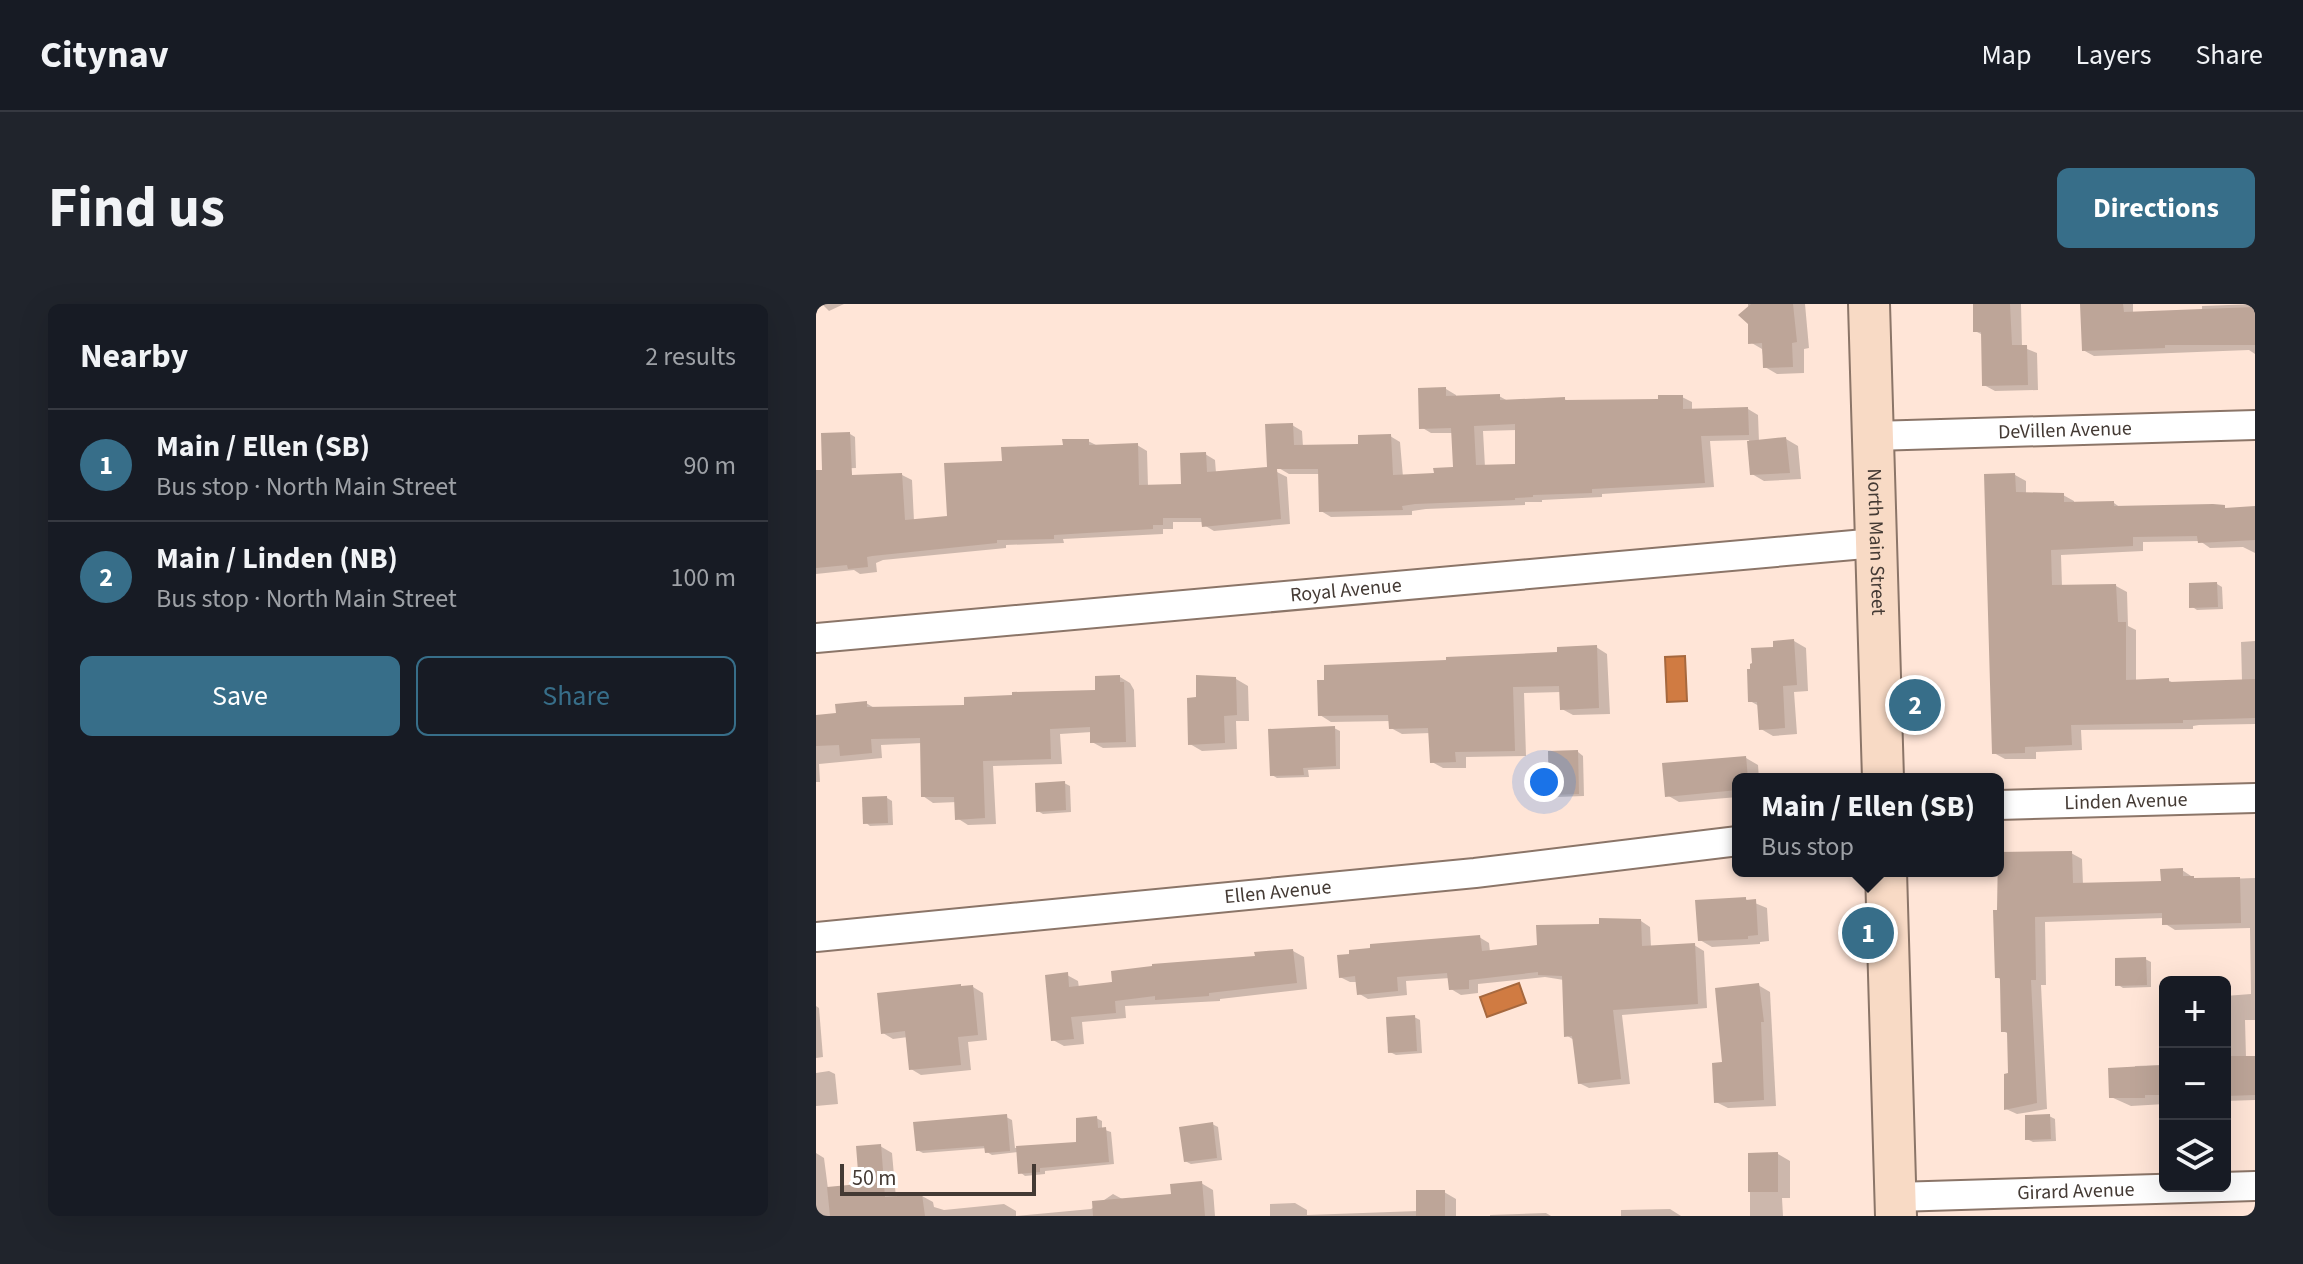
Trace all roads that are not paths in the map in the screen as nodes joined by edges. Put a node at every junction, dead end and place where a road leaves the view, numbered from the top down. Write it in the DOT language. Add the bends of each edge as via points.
graph roads {
  1 [pos="1869,304"];
  2 [pos="2255,425"];
  3 [pos="1873,436"];
  4 [pos="1876,543"];
  5 [pos="816,638"];
  6 [pos="1883,773"];
  7 [pos="2255,798"];
  8 [pos="2004,805"];
  9 [pos="1732,842"];
  10 [pos="1886,877"];
  11 [pos="816,937"];
  12 [pos="2255,1186"];
  13 [pos="1896,1207"];
  1 -- 3 [label="main road, North Main Street"];
  2 -- 3 [label="street, DeVillen Avenue"];
  3 -- 4 [label="main road, North Main Street"];
  4 -- 5 [label="street, Royal Avenue"];
  4 -- 6 [label="main road, North Main Street"];
  7 -- 8 [label="street, Linden Avenue"];
  9 -- 11 [label="street, Ellen Avenue" via="1475,873"];
  10 -- 13 [label="main road"];
  12 -- 13 [label="street, Girard Avenue"];
}
